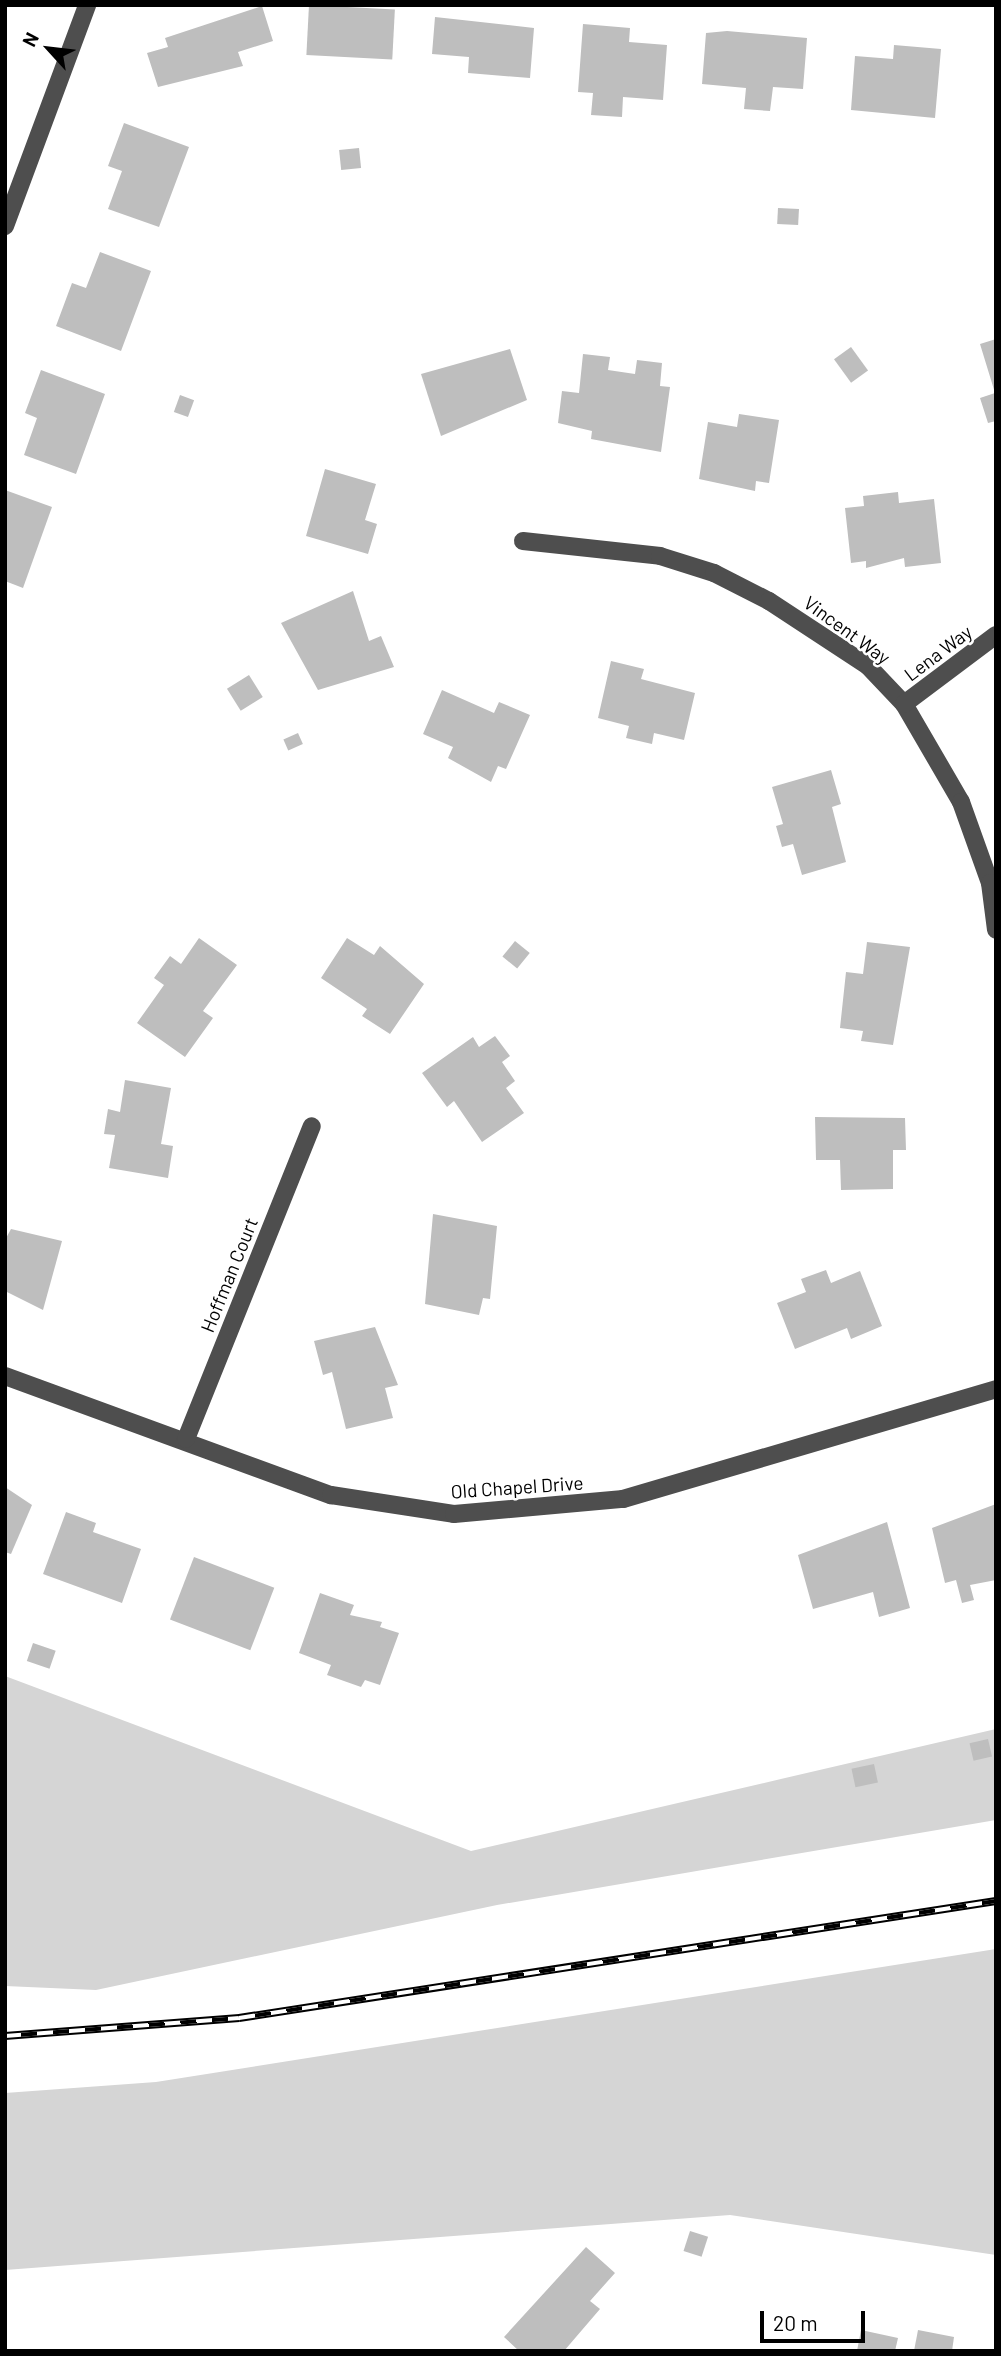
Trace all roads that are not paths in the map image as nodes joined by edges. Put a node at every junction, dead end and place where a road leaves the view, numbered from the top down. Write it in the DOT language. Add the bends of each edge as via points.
graph roads {
  1 [pos="87,5"];
  2 [pos="5,226"];
  3 [pos="523,541"];
  4 [pos="996,635"];
  5 [pos="904,704"];
  6 [pos="996,930"];
  7 [pos="312,1126"];
  8 [pos="5,1376"];
  9 [pos="996,1390"];
  10 [pos="186,1440"];
  1 -- 2 [label="street"];
  3 -- 5 [label="street, Vincent Way" via="660,556 713,573 825,635"];
  4 -- 5 [label="street, Lena Way"];
  5 -- 6 [label="street, Vincent Way" via="961,802 990,883"];
  7 -- 10 [label="street, Hoffman Court"];
  8 -- 10 [label="street, Old Chapel Drive"];
  9 -- 10 [label="street, Old Chapel Drive" via="692,1483 505,1513 399,1510 331,1495"];
}
